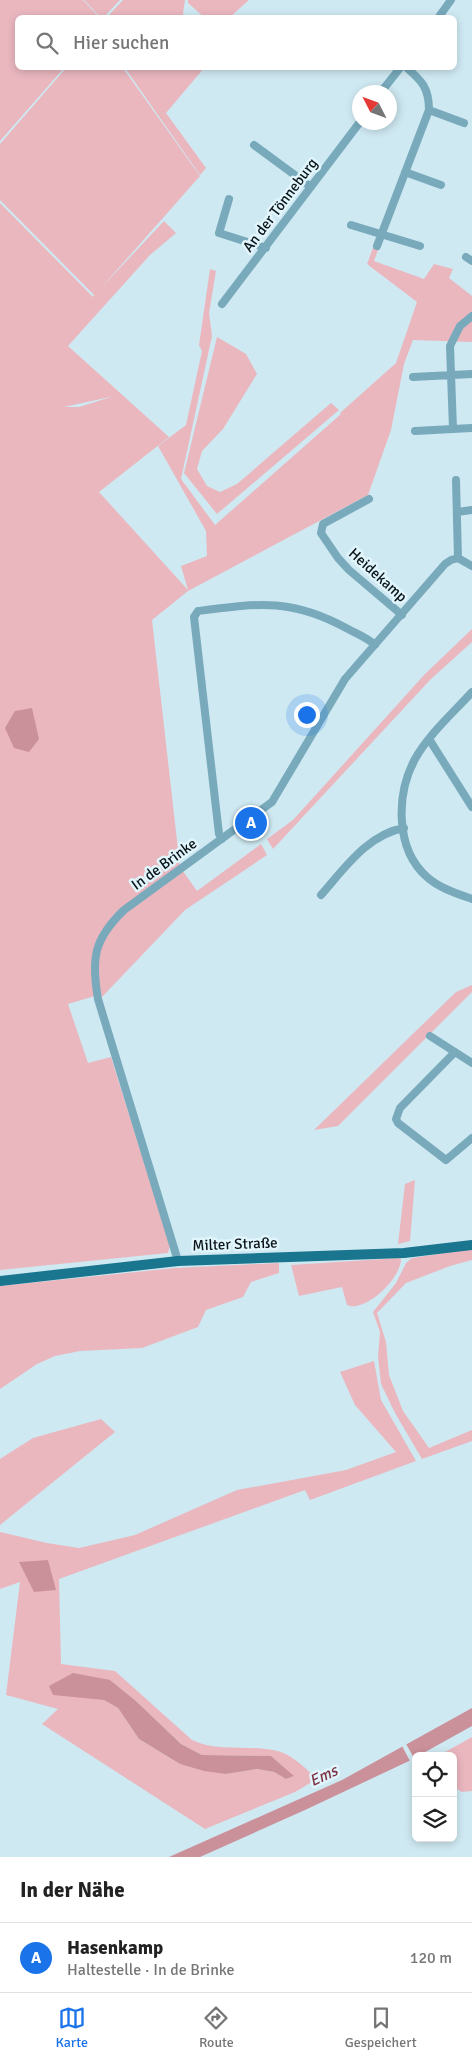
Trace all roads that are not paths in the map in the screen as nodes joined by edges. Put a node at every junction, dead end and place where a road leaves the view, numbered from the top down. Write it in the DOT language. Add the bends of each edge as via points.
graph roads {
  1 [pos="451,0"];
  2 [pos="440,15"];
  3 [pos="397,70"];
  4 [pos="409,70"];
  5 [pos="386,85"];
  6 [pos="429,110"];
  7 [pos="464,123"];
  8 [pos="354,130"];
  9 [pos="254,145"];
  10 [pos="405,172"];
  11 [pos="441,185"];
  12 [pos="311,187"];
  13 [pos="229,199"];
  14 [pos="351,225"];
  15 [pos="382,233"];
  16 [pos="377,246"];
  17 [pos="420,246"];
  18 [pos="266,248"];
  19 [pos="222,304"];
  20 [pos="472,316"];
  21 [pos="450,374"];
  22 [pos="472,374"];
  23 [pos="413,377"];
  24 [pos="472,428"];
  25 [pos="453,429"];
  26 [pos="415,431"];
  27 [pos="456,480"];
  28 [pos="369,499"];
  29 [pos="472,510"];
  30 [pos="457,512"];
  31 [pos="458,558"];
  32 [pos="472,566"];
  33 [pos="402,614"];
  34 [pos="375,645"];
  35 [pos="472,692"];
  36 [pos="430,739"];
  37 [pos="472,807"];
  38 [pos="404,828"];
  39 [pos="222,839"];
  40 [pos="321,895"];
  41 [pos="472,899"];
  42 [pos="430,1036"];
  43 [pos="455,1052"];
  44 [pos="472,1062"];
  45 [pos="472,1138"];
  46 [pos="472,1245"];
  47 [pos="178,1261"];
  48 [pos="0,1281"];
  1 -- 2 [label="street"];
  3 -- 5 [label="street"];
  4 -- 6 [label="street" via="420,79 429,94"];
  6 -- 7 [label="street"];
  6 -- 10 [label="street"];
  8 -- 12 [label="street, An der Tönneburg"];
  9 -- 12 [label="street"];
  10 -- 11 [label="street"];
  10 -- 15 [label="street"];
  12 -- 18 [label="street, An der Tönneburg"];
  13 -- 18 [label="street" via="219,233"];
  14 -- 15 [label="street"];
  15 -- 16 [label="street"];
  15 -- 17 [label="street"];
  18 -- 19 [label="street, An der Tönneburg"];
  20 -- 21 [label="street" via="453,336"];
  21 -- 22 [label="street"];
  21 -- 23 [label="street"];
  21 -- 25 [label="street"];
  24 -- 25 [label="street"];
  25 -- 26 [label="street"];
  27 -- 30 [label="street"];
  28 -- 33 [label="street, Heidekamp" via="323,524 320,533 349,570"];
  29 -- 30 [label="street"];
  30 -- 31 [label="street"];
  31 -- 32 [label="street"];
  31 -- 33 [label="street, In de Brinke" via="445,564"];
  33 -- 34 [label="street, In de Brinke"];
  34 -- 39 [label="street, In de Brinke" via="345,679 277,796"];
  34 -- 39 [label="street" via="324,616 282,605 242,605 195,614 218,834"];
  35 -- 36 [label="street"];
  36 -- 37 [label="street"];
  36 -- 38 [label="street" via="414,761 401,801"];
  38 -- 40 [label="street" via="375,839"];
  38 -- 41 [label="street" via="405,840 418,868 428,878"];
  39 -- 47 [label="street, In de Brinke" via="124,910 108,926 94,963 98,999"];
  42 -- 43 [label="street"];
  43 -- 44 [label="street"];
  43 -- 45 [label="street" via="400,1108 396,1119 446,1160"];
  46 -- 47 [label="main road, Milter Straße" via="398,1254"];
  47 -- 48 [label="main road, Milter Straße"];
}
